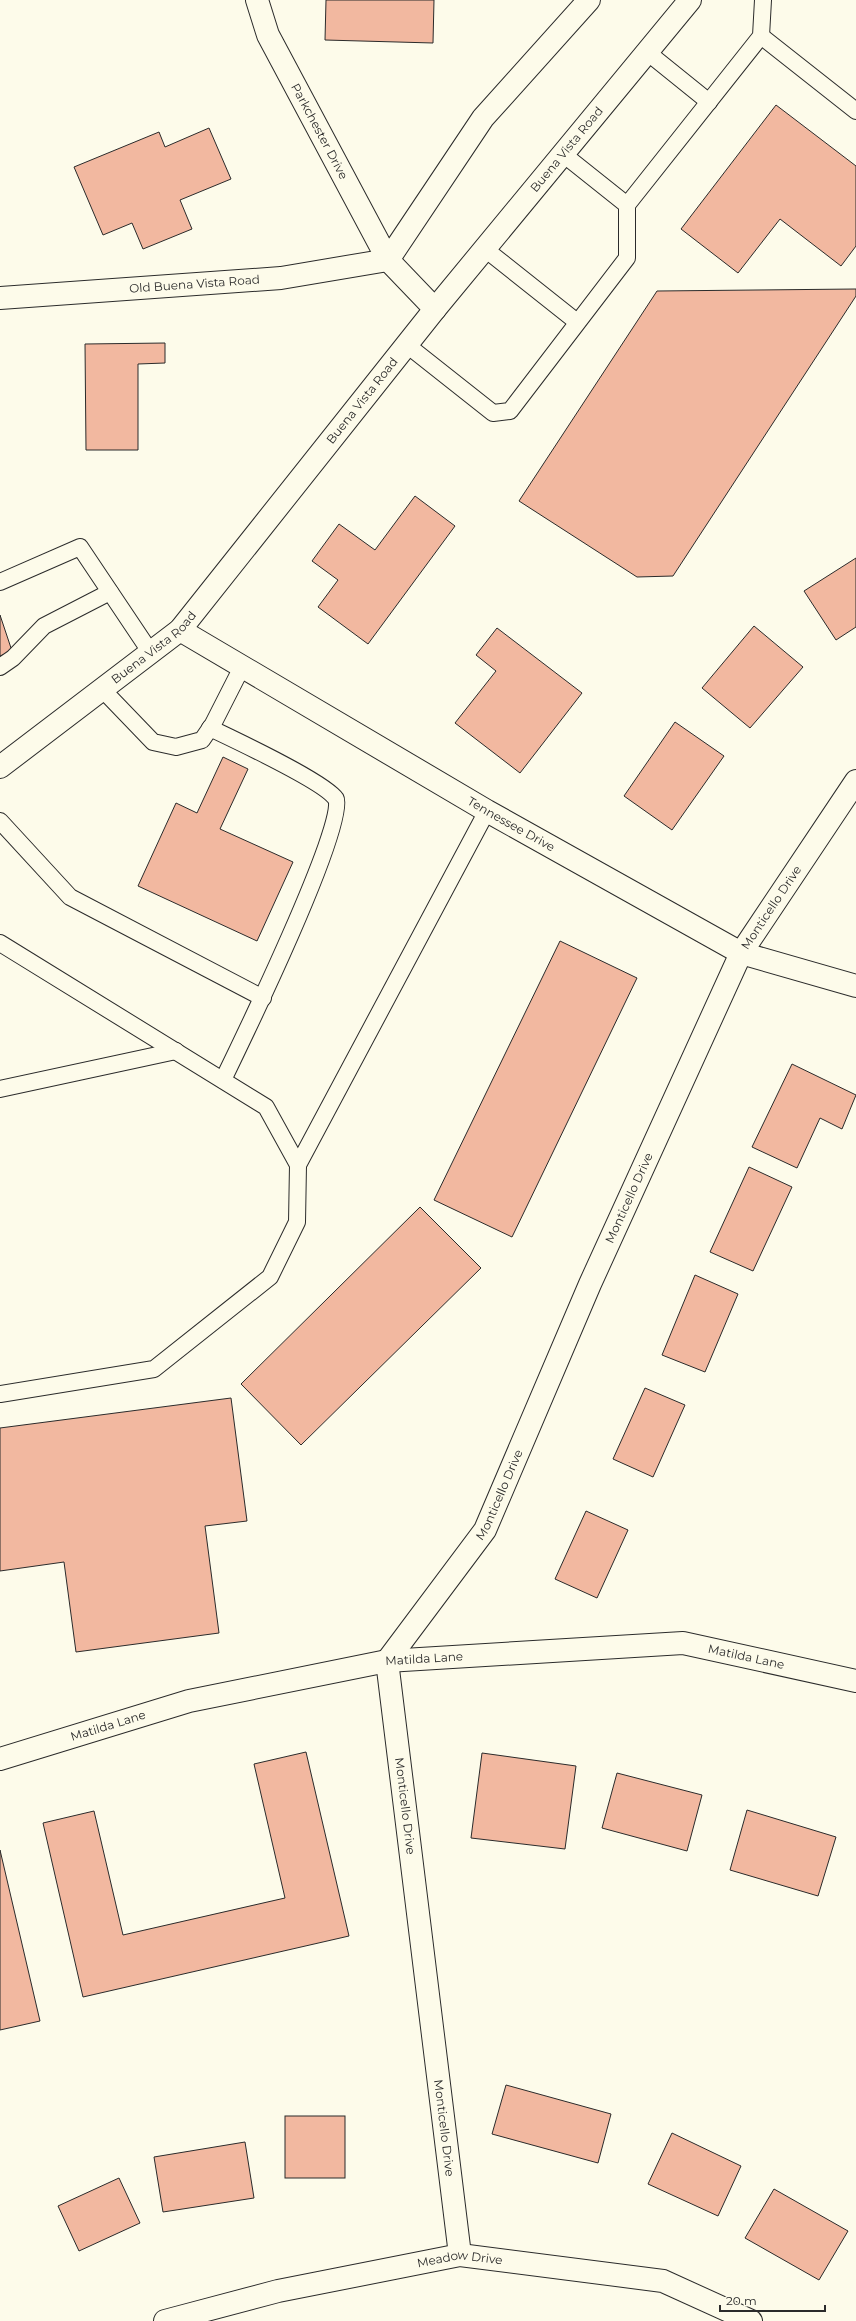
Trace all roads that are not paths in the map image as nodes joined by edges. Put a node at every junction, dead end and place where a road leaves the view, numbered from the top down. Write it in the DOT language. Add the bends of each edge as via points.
graph roads {
  1 [pos="257,0"];
  2 [pos="589,0"];
  3 [pos="690,0"];
  4 [pos="762,0"];
  5 [pos="761,36"];
  6 [pos="647,52"];
  7 [pos="709,102"];
  8 [pos="856,111"];
  9 [pos="563,154"];
  10 [pos="627,205"];
  11 [pos="485,249"];
  12 [pos="388,260"];
  13 [pos="0,298"];
  14 [pos="436,309"];
  15 [pos="577,322"];
  16 [pos="407,345"];
  17 [pos="0,582"];
  18 [pos="110,592"];
  19 [pos="180,630"];
  20 [pos="151,653"];
  21 [pos="0,667"];
  22 [pos="242,667"];
  23 [pos="102,689"];
  24 [pos="210,728"];
  25 [pos="0,767"];
  26 [pos="856,781"];
  27 [pos="487,811"];
  28 [pos="0,821"];
  29 [pos="0,943"];
  30 [pos="742,953"];
  31 [pos="856,986"];
  32 [pos="263,998"];
  33 [pos="176,1051"];
  34 [pos="223,1080"];
  35 [pos="0,1089"];
  36 [pos="298,1165"];
  37 [pos="0,1394"];
  38 [pos="387,1661"];
  39 [pos="856,1681"];
  40 [pos="0,1759"];
  41 [pos="460,2255"];
  42 [pos="165,2321"];
  43 [pos="751,2321"];
  1 -- 12 [label="street, Parkchester Drive" via="268,35"];
  2 -- 12 [label="street" via="483,118"];
  3 -- 6 [label="street, Buena Vista Road"];
  4 -- 5 [label="lane"];
  5 -- 7 [label="lane"];
  5 -- 8 [label="lane"];
  6 -- 7 [label="lane"];
  6 -- 9 [label="street, Buena Vista Road"];
  7 -- 10 [label="lane"];
  9 -- 10 [label="lane"];
  9 -- 11 [label="street, Buena Vista Road"];
  10 -- 15 [label="lane" via="627,258"];
  11 -- 14 [label="street, Buena Vista Road"];
  11 -- 15 [label="lane"];
  12 -- 13 [label="street, Old Buena Vista Road" via="281,278"];
  12 -- 14 [label="street, Parkchester Drive"];
  14 -- 16 [label="street, Buena Vista Road"];
  15 -- 16 [label="lane" via="510,411 493,413"];
  16 -- 19 [label="street, Buena Vista Road"];
  17 -- 18 [label="lane" via="80,547"];
  18 -- 20 [label="lane"];
  18 -- 21 [label="lane" via="44,626"];
  19 -- 20 [label="street, Buena Vista Road"];
  19 -- 22 [label="street, Tennessee Drive"];
  20 -- 23 [label="street, Buena Vista Road"];
  22 -- 24 [label="lane"];
  22 -- 27 [label="street, Tennessee Drive"];
  23 -- 24 [label="lane" via="153,742 176,747 202,740"];
  23 -- 25 [label="street, Buena Vista Road"];
  24 -- 32 [label="lane" via="319,786 338,803 336,821 320,864"];
  26 -- 30 [label="street, Monticello Drive"];
  27 -- 30 [label="street, Tennessee Drive"];
  27 -- 36 [label="lane"];
  28 -- 32 [label="lane" via="70,896"];
  29 -- 33 [label="lane"];
  30 -- 31 [label="street, Tennessee Drive"];
  30 -- 38 [label="street, Monticello Drive" via="590,1284 485,1530"];
  32 -- 34 [label="lane"];
  33 -- 34 [label="lane"];
  33 -- 35 [label="lane"];
  34 -- 36 [label="lane" via="266,1107"];
  36 -- 37 [label="lane" via="297,1222 270,1277 154,1369"];
  38 -- 39 [label="street, Matilda Lane" via="683,1643"];
  38 -- 40 [label="street, Matilda Lane" via="189,1701"];
  38 -- 41 [label="street, Monticello Drive"];
  41 -- 42 [label="street, Meadow Drive" via="278,2291"];
  41 -- 43 [label="street, Meadow Drive" via="662,2281"];
}
